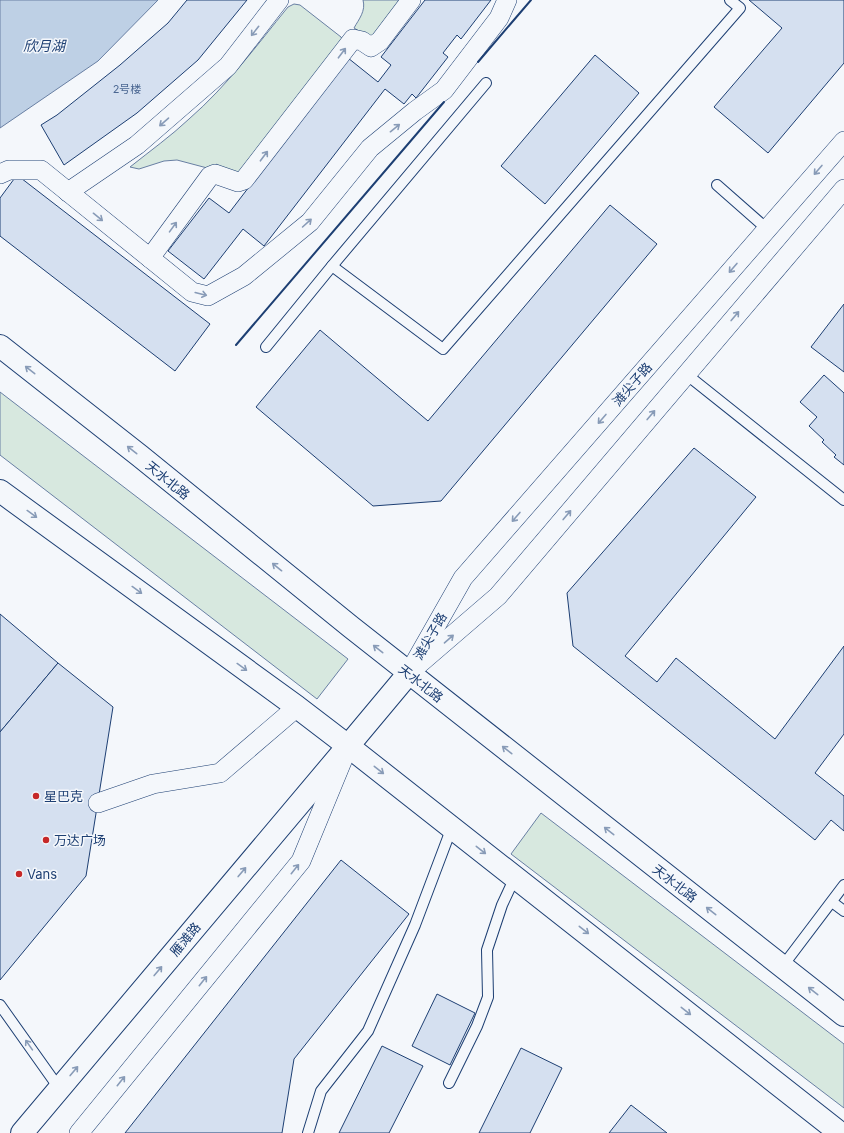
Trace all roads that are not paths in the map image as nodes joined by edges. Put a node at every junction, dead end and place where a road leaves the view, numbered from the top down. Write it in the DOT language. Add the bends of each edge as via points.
graph roads {
  1 [pos="279,0"];
  2 [pos="411,0"];
  3 [pos="507,0"];
  4 [pos="730,0"];
  5 [pos="486,83"];
  6 [pos="844,141"];
  7 [pos="0,174"];
  8 [pos="717,185"];
  9 [pos="844,188"];
  10 [pos="68,192"];
  11 [pos="767,229"];
  12 [pos="150,258"];
  13 [pos="332,266"];
  14 [pos="0,346"];
  15 [pos="266,347"];
  16 [pos="686,374"];
  17 [pos="0,491"];
  18 [pos="844,500"];
  19 [pos="408,673"];
  20 [pos="297,707"];
  21 [pos="348,746"];
  22 [pos="98,803"];
  23 [pos="452,827"];
  24 [pos="515,877"];
  25 [pos="844,885"];
  26 [pos="832,902"];
  27 [pos="844,911"];
  28 [pos="782,967"];
  29 [pos="0,1005"];
  30 [pos="844,1015"];
  31 [pos="449,1083"];
  32 [pos="59,1088"];
  33 [pos="22,1133"];
  34 [pos="79,1133"];
  35 [pos="308,1133"];
  36 [pos="840,1133"];
  1 -- 10 [label="street, one-way" via="228,66 137,145"];
  12 -- 2 [label="street, one-way" via="210,176 216,174 238,182 244,180 353,39 362,41 370,47 380,41"];
  12 -- 3 [label="street, one-way" via="192,292 208,296 244,276 310,222 370,148 444,90 500,18"];
  4 -- 13 [label="lane" via="740,8 443,349"];
  5 -- 13 [label="lane"];
  6 -- 11 [label="street, 滩尖子路, one-way"];
  7 -- 10 [label="street" via="9,170 41,170"];
  8 -- 11 [label="lane"];
  16 -- 9 [label="street, 滩尖子路, one-way"];
  10 -- 12 [label="street, one-way"];
  11 -- 19 [label="street, 滩尖子路, one-way" via="463,578"];
  13 -- 15 [label="lane"];
  19 -- 14 [label="main road, 天水北路, one-way"];
  16 -- 18 [label="lane"];
  19 -- 16 [label="street, 滩尖子路, one-way" via="498,596"];
  17 -- 20 [label="main road, one-way"];
  19 -- 21 [label="main road, 雁滩路"];
  28 -- 19 [label="main road, 天水北路, one-way"];
  20 -- 21 [label="main road"];
  20 -- 22 [label="street" via="220,773 153,784"];
  21 -- 23 [label="main road, one-way"];
  32 -- 21 [label="main road, 雁滩路, one-way"];
  34 -- 21 [label="street, one-way" via="302,860"];
  23 -- 24 [label="main road, one-way"];
  23 -- 35 [label="lane" via="415,925 368,1031 321,1091"];
  24 -- 31 [label="lane" via="502,905 487,950 488,996 477,1026"];
  24 -- 36 [label="main road, one-way"];
  25 -- 26 [label="lane"];
  26 -- 27 [label="lane"];
  26 -- 28 [label="lane"];
  30 -- 28 [label="main road, 天水北路, one-way"];
  32 -- 29 [label="lane, one-way"];
  32 -- 33 [label="main road, 雁滩路"];
}
